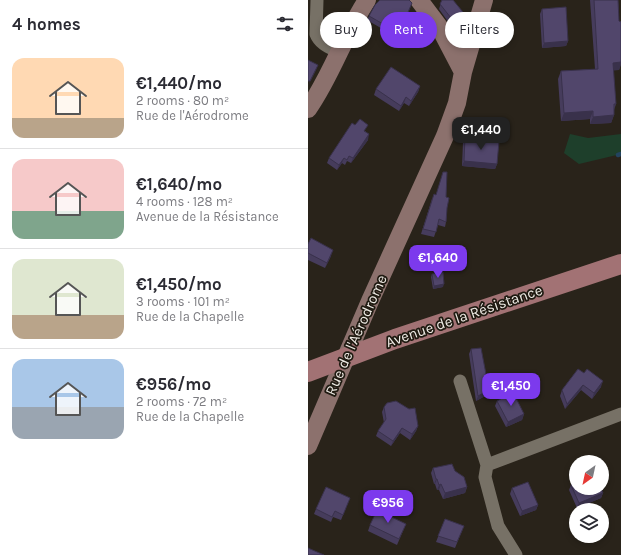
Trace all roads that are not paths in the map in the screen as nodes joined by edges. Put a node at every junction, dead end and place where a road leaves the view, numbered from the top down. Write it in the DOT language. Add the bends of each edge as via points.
graph roads {
  1 [pos="317,0"];
  2 [pos="367,0"];
  3 [pos="419,0"];
  4 [pos="484,0"];
  5 [pos="338,52"];
  6 [pos="463,72"];
  7 [pos="308,109"];
  8 [pos="621,264"];
  9 [pos="308,372"];
  10 [pos="460,381"];
  11 [pos="621,414"];
  12 [pos="308,446"];
  13 [pos="487,464"];
  14 [pos="516,555"];
  1 -- 5 [label="street" via="317,37 323,44"];
  2 -- 5 [label="street"];
  3 -- 6 [label="street" via="440,28"];
  4 -- 6 [label="street, Rue de l'Aérodrome"];
  5 -- 7 [label="street" via="322,88"];
  6 -- 12 [label="street, Rue de l'Aérodrome" via="457,103 445,136"];
  8 -- 9 [label="main road, Avenue de la Résistance" via="395,339"];
  10 -- 13 [label="street"];
  11 -- 13 [label="street"];
  13 -- 14 [label="street" via="485,477 498,526"];
}
